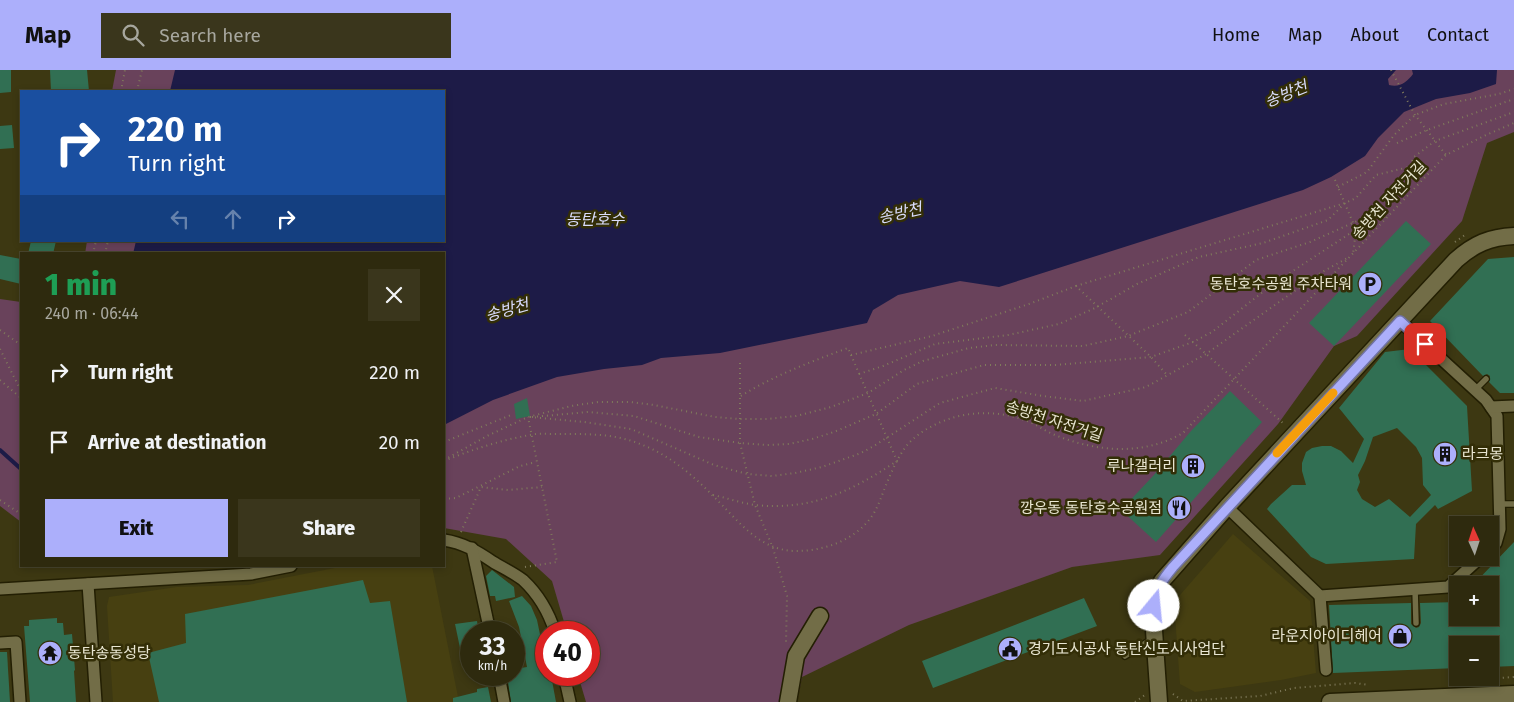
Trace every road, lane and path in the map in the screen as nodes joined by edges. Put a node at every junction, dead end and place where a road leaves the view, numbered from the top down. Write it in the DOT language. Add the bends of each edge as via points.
graph roads {
  1 [pos="124,70"];
  2 [pos="142,70"];
  3 [pos="1391,70"];
  4 [pos="1514,89"];
  5 [pos="121,90"];
  6 [pos="137,90"];
  7 [pos="1514,99"];
  8 [pos="1514,112"];
  9 [pos="1415,115"];
  10 [pos="1514,123"];
  11 [pos="1427,130"];
  12 [pos="1435,142"];
  13 [pos="1397,144"];
  14 [pos="1446,155"];
  15 [pos="1409,167"];
  16 [pos="1335,180"];
  17 [pos="1338,188"];
  18 [pos="1345,204"];
  19 [pos="1392,213"];
  20 [pos="1353,223"];
  21 [pos="1356,230"];
  22 [pos="1514,236"];
  23 [pos="1353,255"];
  24 [pos="1076,286"];
  25 [pos="1097,307"];
  26 [pos="1400,321"];
  27 [pos="0,330"];
  28 [pos="1185,335"];
  29 [pos="1128,336"];
  30 [pos="1193,342"];
  31 [pos="20,344"];
  32 [pos="0,349"];
  33 [pos="851,354"];
  34 [pos="1206,354"];
  35 [pos="1151,357"];
  36 [pos="740,363"];
  37 [pos="859,374"];
  38 [pos="1168,376"];
  39 [pos="1234,379"];
  40 [pos="1486,379"];
  41 [pos="0,380"];
  42 [pos="20,389"];
  43 [pos="1475,390"];
  44 [pos="868,393"];
  45 [pos="20,397"];
  46 [pos="739,397"];
  47 [pos="1514,406"];
  48 [pos="1491,407"];
  49 [pos="876,414"];
  50 [pos="511,415"];
  51 [pos="528,417"];
  52 [pos="739,419"];
  53 [pos="1285,425"];
  54 [pos="531,435"];
  55 [pos="887,438"];
  56 [pos="445,442"];
  57 [pos="740,444"];
  58 [pos="445,459"];
  59 [pos="445,460"];
  60 [pos="897,461"];
  61 [pos="536,462"];
  62 [pos="747,474"];
  63 [pos="481,487"];
  64 [pos="542,487"];
  65 [pos="713,495"];
  66 [pos="445,499"];
  67 [pos="0,500"];
  68 [pos="1500,504"];
  69 [pos="1514,504"];
  70 [pos="755,505"];
  71 [pos="1227,507"];
  72 [pos="20,513"];
  73 [pos="1499,532"];
  74 [pos="445,540"];
  75 [pos="457,542"];
  76 [pos="472,548"];
  77 [pos="773,548"];
  78 [pos="1471,566"];
  79 [pos="286,567"];
  80 [pos="525,568"];
  81 [pos="88,584"];
  82 [pos="0,589"];
  83 [pos="1415,589"];
  84 [pos="1320,596"];
  85 [pos="820,616"];
  86 [pos="488,621"];
  87 [pos="552,621"];
  88 [pos="1416,623"];
  89 [pos="1154,638"];
  90 [pos="786,642"];
  91 [pos="0,643"];
  92 [pos="1125,656"];
  93 [pos="1326,670"];
  94 [pos="500,686"];
  95 [pos="566,686"];
  96 [pos="1514,694"];
  97 [pos="1158,697"];
  98 [pos="1184,701"];
  99 [pos="20,702"];
  100 [pos="96,702"];
  101 [pos="504,702"];
  102 [pos="570,702"];
  103 [pos="788,702"];
  104 [pos="1135,702"];
  105 [pos="1330,702"];
  1 -- 5 [label="path"];
  2 -- 6 [label="path"];
  3 -- 9 [label="path"];
  4 -- 9 [label="path" via="1444,104"];
  7 -- 11 [label="path"];
  8 -- 12 [label="path"];
  9 -- 11 [label="path"];
  9 -- 17 [label="path" via="1394,136 1367,172"];
  10 -- 14 [label="path, 송방천 자전거길"];
  11 -- 12 [label="path"];
  11 -- 13 [label="path"];
  12 -- 14 [label="path"];
  12 -- 15 [label="path" via="1414,157"];
  14 -- 19 [label="path, 송방천 자전거길"];
  15 -- 18 [label="path" via="1376,175 1356,198"];
  15 -- 20 [label="path" via="1404,178 1364,218"];
  16 -- 17 [label="path"];
  17 -- 18 [label="path"];
  18 -- 20 [label="path"];
  18 -- 24 [label="path"];
  18 -- 25 [label="path" via="1328,220 1263,243 1198,257 1136,284"];
  19 -- 21 [label="path"];
  19 -- 23 [label="path, 송방천 자전거길"];
  20 -- 21 [label="path"];
  20 -- 29 [label="path" via="1256,260 1188,312"];
  21 -- 23 [label="path"];
  21 -- 30 [label="path" via="1273,284 1212,332"];
  22 -- 26 [label="street" via="1480,242 1469,249"];
  23 -- 34 [label="path" via="1317,275"];
  23 -- 39 [label="path, 송방천 자전거길"];
  24 -- 25 [label="path"];
  24 -- 33 [label="path" via="932,336"];
  25 -- 29 [label="path"];
  25 -- 37 [label="path" via="1059,324 1008,335 935,344"];
  26 -- 43 [label="street"];
  26 -- 71 [label="street"];
  27 -- 31 [label="path"];
  28 -- 30 [label="path"];
  29 -- 35 [label="path"];
  29 -- 44 [label="path" via="1083,346 996,345 969,348 923,361"];
  30 -- 34 [label="path"];
  30 -- 35 [label="path"];
  32 -- 42 [label="path"];
  33 -- 37 [label="path"];
  33 -- 46 [label="path" via="848,348 804,364"];
  34 -- 38 [label="path"];
  34 -- 39 [label="path"];
  35 -- 38 [label="path"];
  35 -- 49 [label="path" via="1055,366 984,365 917,384"];
  36 -- 46 [label="path"];
  37 -- 44 [label="path"];
  38 -- 55 [label="path" via="1146,387 1083,401 995,388 940,403"];
  39 -- 53 [label="path"];
  39 -- 60 [label="path, 송방천 자전거길" via="1183,433 1164,443 1142,448 1104,449 1078,443 1005,414 979,413 936,424 907,445"];
  40 -- 43 [label="lane"];
  41 -- 45 [label="path"];
  43 -- 48 [label="street"];
  44 -- 49 [label="path"];
  44 -- 52 [label="path" via="796,416"];
  46 -- 52 [label="path"];
  47 -- 48 [label="street"];
  48 -- 68 [label="street" via="1496,416"];
  49 -- 55 [label="path"];
  49 -- 57 [label="path" via="812,439 789,444"];
  50 -- 56 [label="path"];
  51 -- 52 [label="path" via="598,402 630,402"];
  51 -- 54 [label="path"];
  51 -- 57 [label="path" via="588,412 634,416 699,437"];
  51 -- 58 [label="path"];
  51 -- 62 [label="path" via="631,429 714,466"];
  52 -- 57 [label="path"];
  54 -- 59 [label="path, 송방천 자전거길"];
  54 -- 61 [label="path"];
  54 -- 65 [label="path, 송방천 자전거길" via="596,434 640,444 678,464"];
  55 -- 60 [label="path"];
  55 -- 62 [label="path" via="861,453 822,467 772,476"];
  57 -- 62 [label="path"];
  60 -- 70 [label="path" via="842,493 812,503"];
  60 -- 77 [label="path, 송방천 자전거길" via="874,512 853,535 837,544 817,549"];
  61 -- 63 [label="path" via="520,466"];
  61 -- 64 [label="path"];
  62 -- 70 [label="path"];
  63 -- 64 [label="path" via="508,490"];
  63 -- 66 [label="path" via="456,498"];
  63 -- 75 [label="path"];
  64 -- 80 [label="path" via="557,562"];
  65 -- 70 [label="path"];
  65 -- 77 [label="path, 송방천 자전거길" via="736,521"];
  67 -- 72 [label="path"];
  68 -- 69 [label="lane"];
  68 -- 73 [label="street"];
  70 -- 77 [label="path"];
  71 -- 84 [label="street"];
  71 -- 89 [label="street" via="1162,581 1155,596"];
  74 -- 75 [label="street"];
  75 -- 76 [label="street"];
  76 -- 86 [label="street"];
  76 -- 87 [label="street" via="522,580 538,597"];
  77 -- 90 [label="path" via="787,596"];
  78 -- 83 [label="street" via="1448,587"];
  79 -- 81 [label="street" via="251,574"];
  81 -- 82 [label="street"];
  81 -- 100 [label="street"];
  83 -- 84 [label="street"];
  83 -- 88 [label="lane"];
  84 -- 93 [label="street"];
  85 -- 103 [label="street" via="796,656"];
  89 -- 92 [label="lane"];
  89 -- 97 [label="street"];
  91 -- 99 [label="street" via="16,642"];
  94 -- 101 [label="street"];
  95 -- 102 [label="street"];
  96 -- 105 [label="street"];
  97 -- 98 [label="path"];
  97 -- 104 [label="path"];
}
